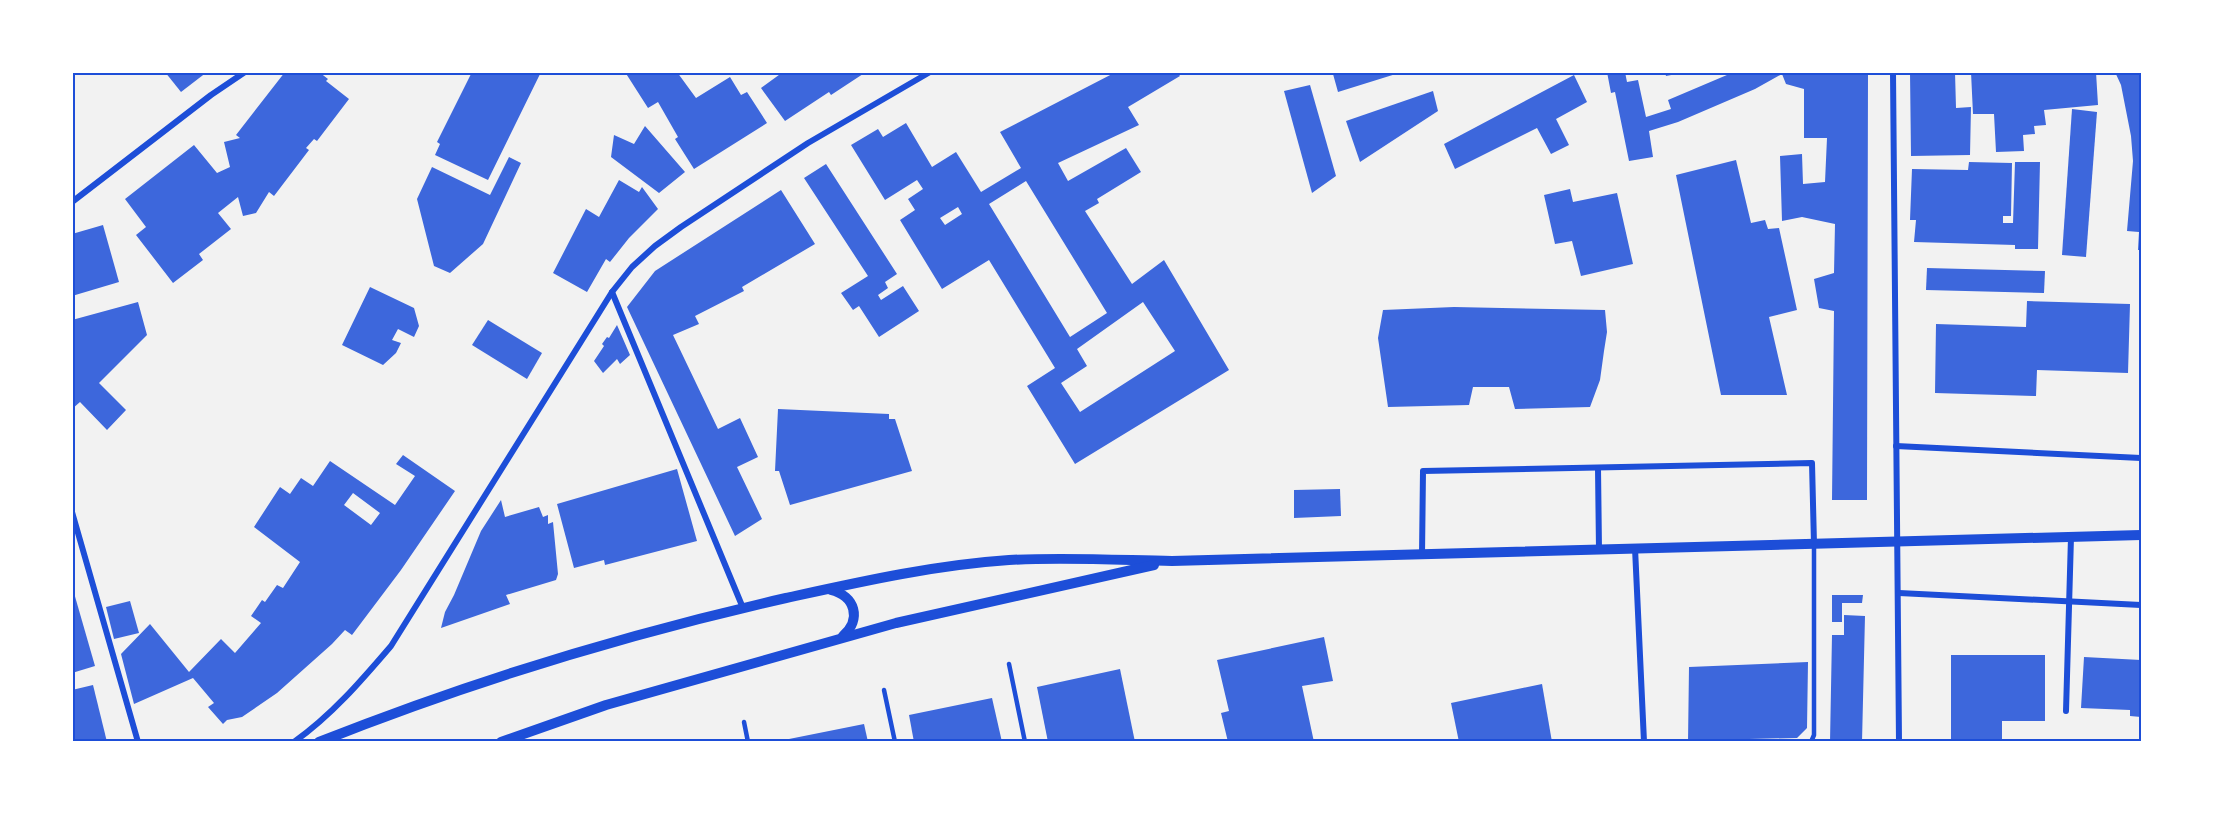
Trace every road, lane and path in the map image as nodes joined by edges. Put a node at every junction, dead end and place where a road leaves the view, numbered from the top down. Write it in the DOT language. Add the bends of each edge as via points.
graph roads {
  1 [pos="245,72"];
  2 [pos="930,72"];
  3 [pos="1893,72"];
  4 [pos="72,202"];
  5 [pos="612,292"];
  6 [pos="1896,446"];
  7 [pos="2141,458"];
  8 [pos="1598,468"];
  9 [pos="72,512"];
  10 [pos="2141,535"];
  11 [pos="2071,537"];
  12 [pos="1898,542"];
  13 [pos="1814,544"];
  14 [pos="1635,548"];
  15 [pos="1599,550"];
  16 [pos="1422,555"];
  17 [pos="1172,561"];
  18 [pos="827,589"];
  19 [pos="1899,593"];
  20 [pos="2070,602"];
  21 [pos="2141,605"];
  22 [pos="744,608"];
  23 [pos="840,638"];
  24 [pos="1009,664"];
  25 [pos="884,690"];
  26 [pos="2066,711"];
  27 [pos="744,722"];
  28 [pos="138,742"];
  29 [pos="294,742"];
  30 [pos="319,742"];
  31 [pos="501,742"];
  32 [pos="748,742"];
  33 [pos="895,742"];
  34 [pos="1025,742"];
  35 [pos="1644,742"];
  36 [pos="1811,742"];
  37 [pos="1899,742"];
  1 -- 4 [label="street"];
  2 -- 5 [label="street" via="807,143 681,227 632,267"];
  3 -- 6 [label="street"];
  5 -- 22 [label="street"];
  5 -- 29 [label="street" via="391,646 352,692"];
  6 -- 7 [label="street"];
  6 -- 12 [label="street"];
  8 -- 13 [label="street" via="1812,464"];
  8 -- 15 [label="street"];
  8 -- 16 [label="street" via="1423,471"];
  9 -- 28 [label="street"];
  10 -- 11 [label="street"];
  11 -- 12 [label="street"];
  11 -- 20 [label="street"];
  12 -- 13 [label="street"];
  12 -- 19 [label="street"];
  13 -- 14 [label="street"];
  13 -- 36 [label="lane"];
  14 -- 15 [label="street"];
  14 -- 35 [label="street"];
  15 -- 16 [label="street"];
  16 -- 17 [label="street"];
  17 -- 18 [label="street" via="1009,560 943,567"];
  17 -- 23 [label="street"];
  18 -- 22 [label="street"];
  18 -- 23 [label="street" via="841,592 853,608 850,630"];
  19 -- 20 [label="street"];
  19 -- 37 [label="street"];
  20 -- 21 [label="street"];
  20 -- 26 [label="street"];
  22 -- 30 [label="street" via="516,672"];
  23 -- 31 [label="street" via="606,705"];
  24 -- 34 [label="lane"];
  25 -- 33 [label="lane"];
  27 -- 32 [label="lane"];
}
